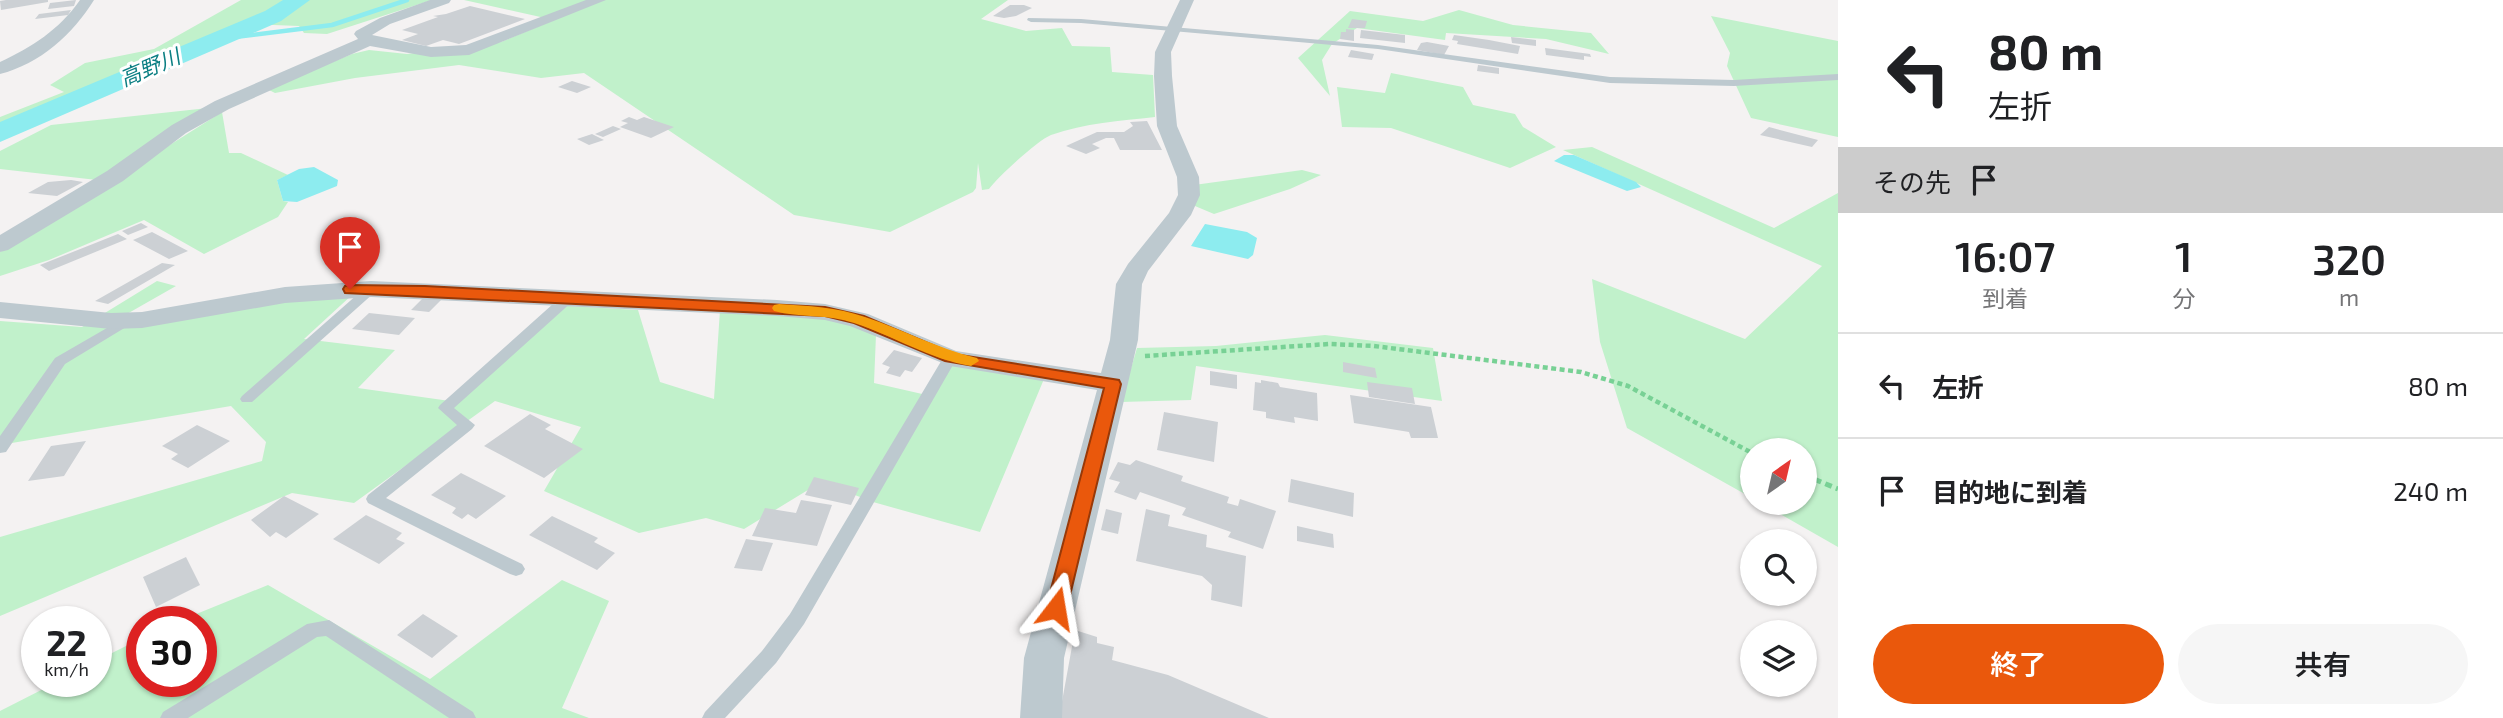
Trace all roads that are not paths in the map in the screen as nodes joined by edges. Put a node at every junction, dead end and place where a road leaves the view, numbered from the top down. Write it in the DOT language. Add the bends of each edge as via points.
graph roads {
  1 [pos="87,0"];
  2 [pos="444,0"];
  3 [pos="599,0"];
  4 [pos="1186,0"];
  5 [pos="1031,20"];
  6 [pos="1172,30"];
  7 [pos="368,41"];
  8 [pos="0,69"];
  9 [pos="1838,77"];
  10 [pos="0,244"];
  11 [pos="371,289"];
  12 [pos="568,298"];
  13 [pos="0,310"];
  14 [pos="126,321"];
  15 [pos="950,358"];
  16 [pos="1116,371"];
  17 [pos="247,399"];
  18 [pos="0,448"];
  19 [pos="516,569"];
  20 [pos="170,718"];
  21 [pos="466,718"];
  22 [pos="712,718"];
  23 [pos="1041,718"];
  1 -- 8 [label="street" via="69,28"];
  2 -- 7 [label="street" via="372,27 362,34"];
  3 -- 7 [label="street" via="454,53"];
  4 -- 6 [label="street"];
  5 -- 6 [label="lane"];
  6 -- 9 [label="lane" via="1378,47 1610,80 1734,83"];
  6 -- 16 [label="street" via="1163,52 1167,126 1188,177 1189,195 1180,215 1129,284"];
  7 -- 10 [label="street" via="211,111 115,176"];
  11 -- 12 [label="street"];
  11 -- 14 [label="street" via="285,295"];
  11 -- 17 [label="lane"];
  12 -- 15 [label="street" via="825,312 859,320"];
  12 -- 19 [label="lane" via="444,408 467,425 374,499"];
  13 -- 14 [label="street"];
  14 -- 18 [label="lane" via="60,361"];
  15 -- 16 [label="street"];
  15 -- 22 [label="lane" via="797,619 769,657"];
  16 -- 23 [label="street" via="1044,658"];
  20 -- 21 [label="lane" via="314,629 329,628"];
}
